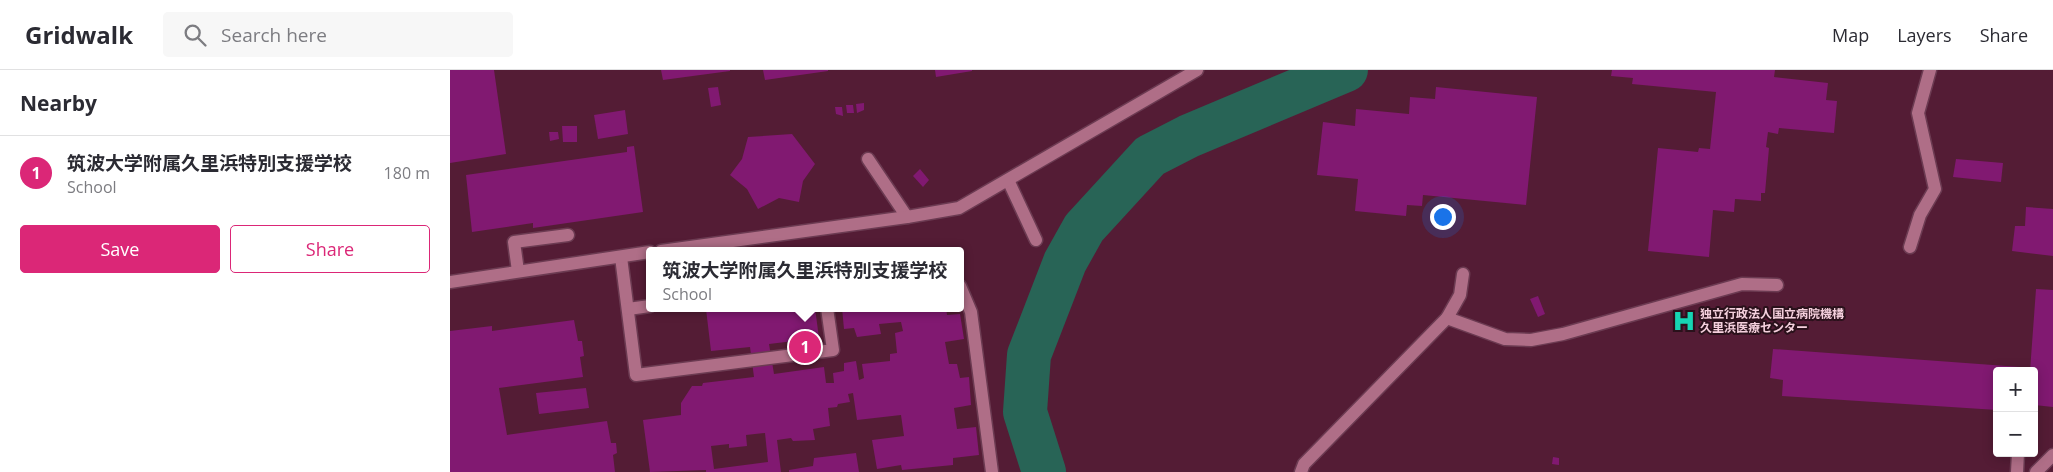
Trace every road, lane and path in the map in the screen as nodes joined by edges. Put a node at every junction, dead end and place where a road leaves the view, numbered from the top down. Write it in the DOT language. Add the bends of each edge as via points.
graph roads {
  1 [pos="1197,70"];
  2 [pos="1930,70"];
  3 [pos="868,159"];
  4 [pos="1008,180"];
  5 [pos="907,217"];
  6 [pos="568,235"];
  7 [pos="1036,240"];
  8 [pos="690,247"];
  9 [pos="1910,247"];
  10 [pos="646,253"];
  11 [pos="621,256"];
  12 [pos="518,271"];
  13 [pos="1463,274"];
  14 [pos="450,282"];
  15 [pos="1777,285"];
  16 [pos="964,295"];
  17 [pos="646,307"];
  18 [pos="628,309"];
  19 [pos="828,312"];
  20 [pos="1447,318"];
  21 [pos="2053,455"];
  22 [pos="2018,457"];
  23 [pos="992,472"];
  24 [pos="1301,472"];
  25 [pos="2017,472"];
  26 [pos="2036,472"];
  1 -- 4 [label="street"];
  2 -- 9 [label="street" via="1918,113 1935,189 1920,215"];
  3 -- 5 [label="street"];
  4 -- 5 [label="street" via="958,208"];
  4 -- 7 [label="street"];
  5 -- 8 [label="street"];
  6 -- 12 [label="street" via="514,242"];
  10 -- 11 [label="street"];
  11 -- 12 [label="street"];
  11 -- 18 [label="street"];
  12 -- 14 [label="street"];
  13 -- 20 [label="street" via="1460,295"];
  15 -- 20 [label="street" via="1742,284 1531,340 1505,339"];
  16 -- 23 [label="street" via="971,312"];
  17 -- 18 [label="street"];
  18 -- 19 [label="street" via="636,375 833,350"];
  20 -- 24 [label="street" via="1304,464"];
  21 -- 26 [label="street"];
  22 -- 25 [label="street"];
}
